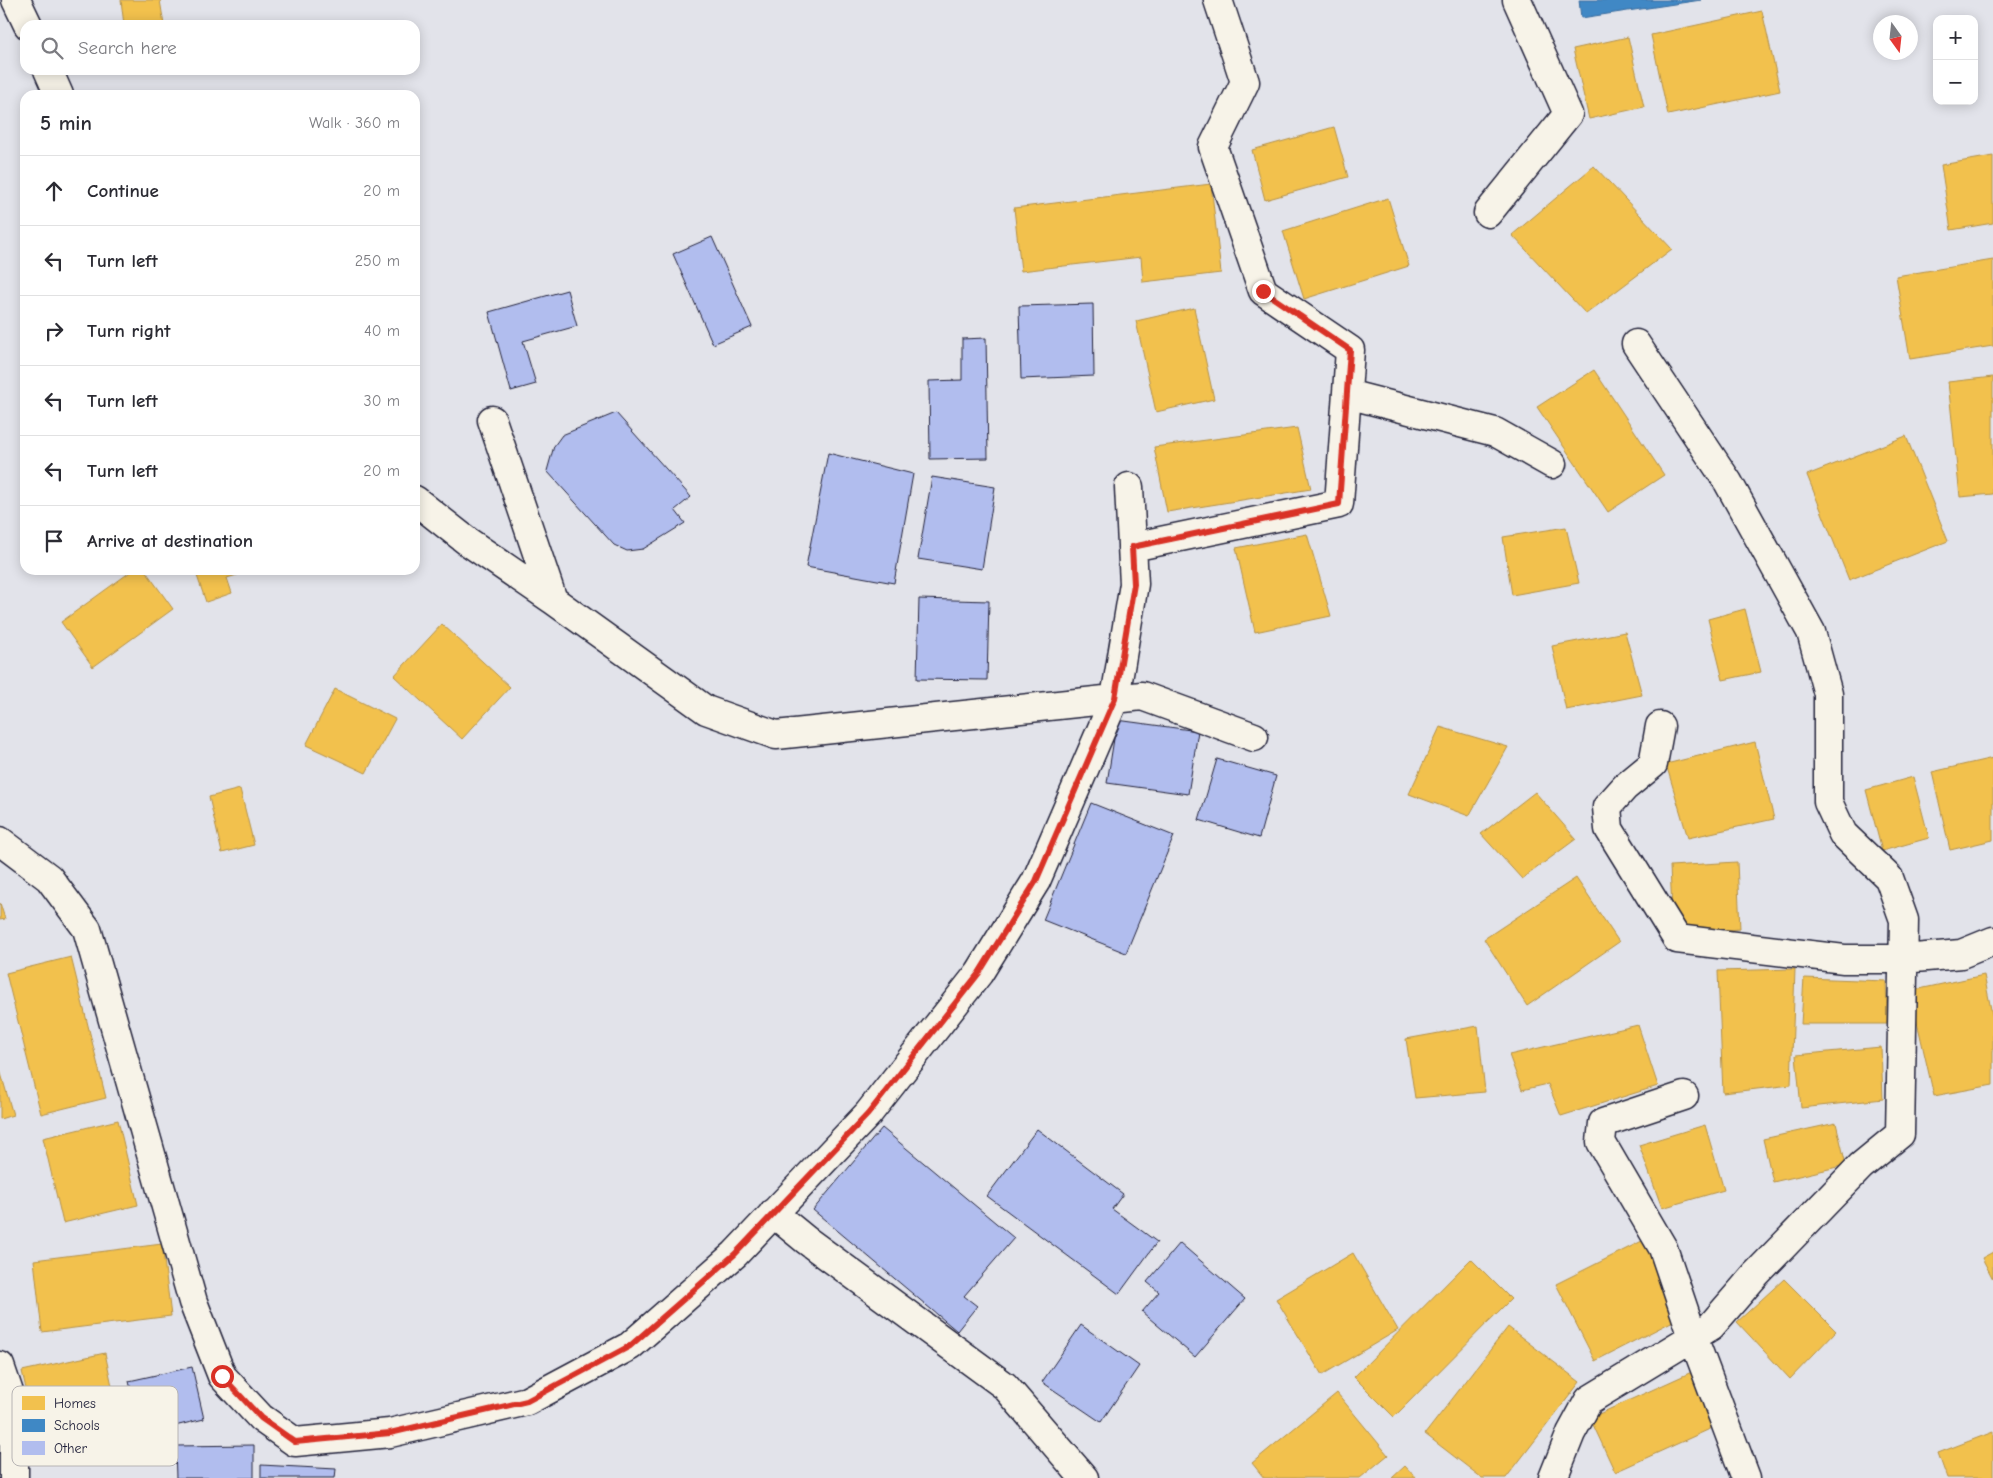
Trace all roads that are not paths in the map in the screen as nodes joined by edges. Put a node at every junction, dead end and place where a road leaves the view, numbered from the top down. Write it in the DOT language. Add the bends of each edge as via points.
graph roads {
  1 [pos="16,0"];
  2 [pos="1218,0"];
  3 [pos="1517,0"];
  4 [pos="26,20"];
  5 [pos="50,75"];
  6 [pos="57,90"];
  7 [pos="1488,213"];
  8 [pos="1636,344"];
  9 [pos="1347,394"];
  10 [pos="492,420"];
  11 [pos="1552,464"];
  12 [pos="1129,487"];
  13 [pos="420,504"];
  14 [pos="1132,547"];
  15 [pos="553,600"];
  16 [pos="1115,698"];
  17 [pos="1660,726"];
  18 [pos="1254,737"];
  19 [pos="0,840"];
  20 [pos="1993,941"];
  21 [pos="1903,959"];
  22 [pos="1684,1096"];
  23 [pos="773,1213"];
  24 [pos="1693,1337"];
  25 [pos="0,1366"];
  26 [pos="12,1401"];
  27 [pos="1084,1478"];
  28 [pos="1554,1478"];
  29 [pos="1746,1478"];
  1 -- 4 [label="street"];
  2 -- 9 [label="street" via="1245,82 1213,147 1263,291 1350,350"];
  3 -- 7 [label="street" via="1568,114"];
  5 -- 6 [label="street"];
  8 -- 21 [label="street" via="1728,482 1811,632 1828,694 1828,802 1843,834 1889,878 1904,920"];
  9 -- 11 [label="street" via="1495,432"];
  9 -- 14 [label="street" via="1339,504"];
  10 -- 15 [label="street"];
  12 -- 14 [label="street"];
  13 -- 15 [label="street" via="467,541"];
  14 -- 16 [label="street" via="1134,584"];
  15 -- 16 [label="street" via="706,710 776,735"];
  16 -- 18 [label="street" via="1142,696"];
  16 -- 23 [label="street" via="1036,881 979,973 868,1114"];
  17 -- 21 [label="street" via="1654,764 1625,787 1607,807 1609,829 1677,940 1844,960"];
  19 -- 23 [label="street" via="50,878 87,929 193,1302 222,1376 261,1418 295,1442 390,1433 527,1401 630,1346 735,1254"];
  20 -- 21 [label="street" via="1961,954"];
  21 -- 24 [label="street" via="1900,1134 1861,1166 1756,1274 1711,1326"];
  22 -- 24 [label="street" via="1602,1123 1601,1142 1663,1248"];
  23 -- 27 [label="street" via="1005,1386"];
  24 -- 28 [label="street" via="1589,1400 1571,1433"];
  24 -- 29 [label="street"];
  25 -- 26 [label="street"];
}
